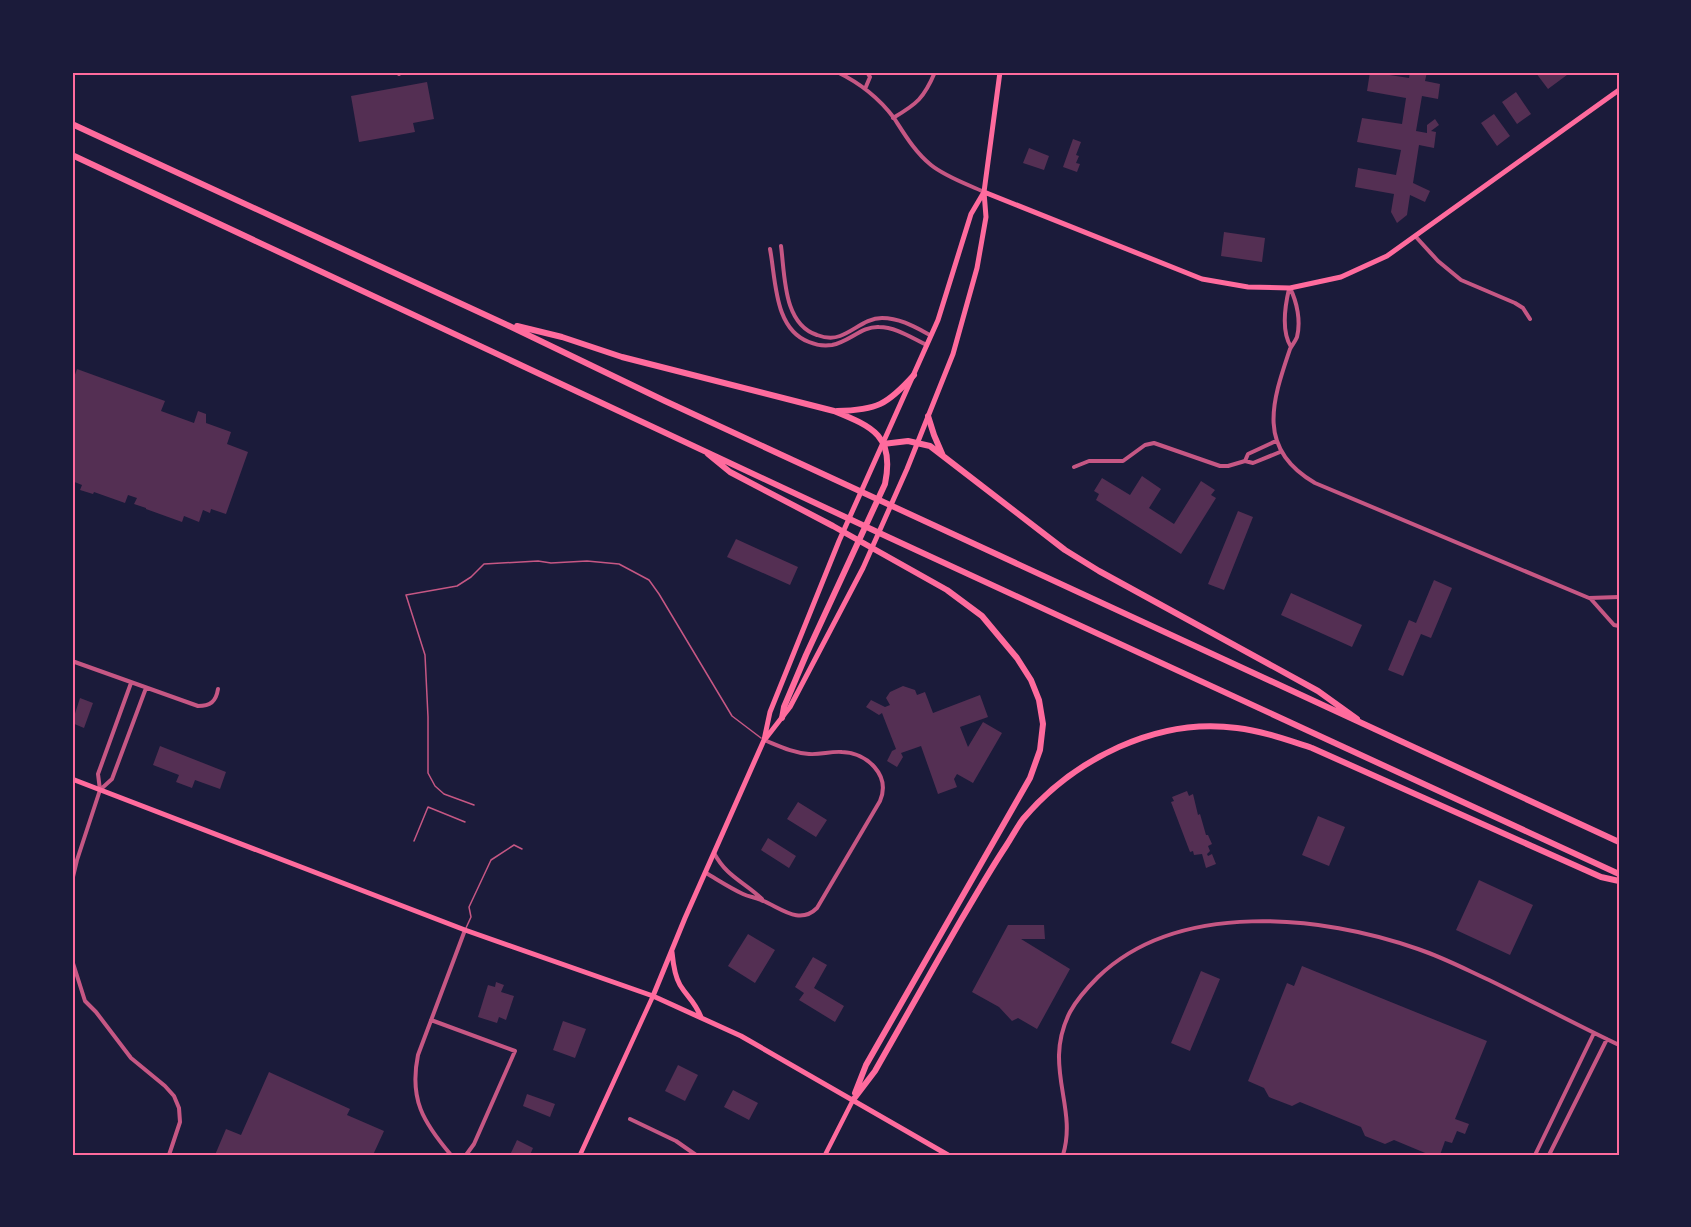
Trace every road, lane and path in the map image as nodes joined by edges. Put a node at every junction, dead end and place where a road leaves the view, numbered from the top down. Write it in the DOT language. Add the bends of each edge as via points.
graph roads {
  1 [pos="837,72"];
  2 [pos="867,72"];
  3 [pos="935,72"];
  4 [pos="1000,72"];
  5 [pos="865,88"];
  6 [pos="1619,90"];
  7 [pos="893,118"];
  8 [pos="72,124"];
  9 [pos="72,155"];
  10 [pos="984,192"];
  11 [pos="1416,237"];
  12 [pos="781,246"];
  13 [pos="770,249"];
  14 [pos="1290,288"];
  15 [pos="1530,319"];
  16 [pos="506,324"];
  17 [pos="930,334"];
  18 [pos="927,345"];
  19 [pos="1291,347"];
  20 [pos="914,375"];
  21 [pos="834,411"];
  22 [pos="928,416"];
  23 [pos="1276,441"];
  24 [pos="918,442"];
  25 [pos="884,444"];
  26 [pos="701,448"];
  27 [pos="1280,452"];
  28 [pos="943,456"];
  29 [pos="1245,461"];
  30 [pos="1074,467"];
  31 [pos="1619,597"];
  32 [pos="1589,598"];
  33 [pos="1619,626"];
  34 [pos="72,661"];
  35 [pos="131,683"];
  36 [pos="146,688"];
  37 [pos="218,689"];
  38 [pos="782,718"];
  39 [pos="1367,727"];
  40 [pos="764,740"];
  41 [pos="72,779"];
  42 [pos="100,790"];
  43 [pos="474,805"];
  44 [pos="465,822"];
  45 [pos="414,841"];
  46 [pos="1619,842"];
  47 [pos="522,849"];
  48 [pos="714,853"];
  49 [pos="706,873"];
  50 [pos="1619,874"];
  51 [pos="72,881"];
  52 [pos="1619,881"];
  53 [pos="762,900"];
  54 [pos="465,930"];
  55 [pos="672,950"];
  56 [pos="72,960"];
  57 [pos="653,996"];
  58 [pos="701,1017"];
  59 [pos="431,1020"];
  60 [pos="1594,1033"];
  61 [pos="1607,1039"];
  62 [pos="1619,1045"];
  63 [pos="853,1100"];
  64 [pos="630,1119"];
  65 [pos="169,1155"];
  66 [pos="451,1155"];
  67 [pos="466,1155"];
  68 [pos="580,1155"];
  69 [pos="696,1155"];
  70 [pos="825,1155"];
  71 [pos="948,1155"];
  72 [pos="1063,1155"];
  73 [pos="1535,1155"];
  74 [pos="1550,1155"];
  1 -- 5 [label="street"];
  2 -- 5 [label="street" via="870,77"];
  3 -- 7 [label="street" via="924,96"];
  4 -- 10 [label="main road"];
  5 -- 7 [label="street"];
  6 -- 11 [label="main road"];
  7 -- 10 [label="street" via="930,165"];
  8 -- 16 [label="highway"];
  9 -- 26 [label="highway"];
  10 -- 14 [label="main road" via="1202,279 1248,287"];
  10 -- 17 [label="main road" via="971,214 938,320"];
  10 -- 22 [label="main road" via="986,217 977,268 953,354"];
  11 -- 14 [label="main road" via="1357,271"];
  11 -- 15 [label="street" via="1453,275 1515,303"];
  12 -- 17 [label="street" via="790,306 800,324 815,335 834,338 880,318 905,322"];
  13 -- 18 [label="street" via="781,311 792,332 802,339 832,345 868,328 882,327"];
  14 -- 19 [label="street" via="1286,339"];
  14 -- 19 [label="street" via="1297,301 1298,332"];
  16 -- 21 [label="highway"];
  16 -- 39 [label="highway"];
  17 -- 18 [label="main road"];
  18 -- 20 [label="main road"];
  19 -- 23 [label="street" via="1273,408"];
  20 -- 21 [label="highway" via="885,404"];
  20 -- 25 [label="main road"];
  21 -- 25 [label="highway" via="867,424"];
  22 -- 24 [label="main road"];
  22 -- 28 [label="highway"];
  23 -- 27 [label="street"];
  23 -- 29 [label="street" via="1248,454"];
  24 -- 25 [label="highway"];
  24 -- 28 [label="highway"];
  24 -- 38 [label="main road" via="863,568"];
  25 -- 38 [label="highway" via="888,471 885,484 806,655"];
  25 -- 40 [label="main road" via="839,541 770,712"];
  26 -- 50 [label="highway"];
  26 -- 63 [label="highway" via="730,472 947,590 982,616 1017,658 1039,700 1043,724 1040,750 1030,778 866,1065"];
  27 -- 29 [label="street" via="1253,463"];
  27 -- 32 [label="street" via="1294,469 1315,483"];
  28 -- 39 [label="highway" via="1073,555 1335,701"];
  29 -- 30 [label="street" via="1220,466 1154,443 1123,461 1089,461"];
  31 -- 32 [label="street"];
  32 -- 33 [label="street"];
  34 -- 35 [label="street"];
  35 -- 36 [label="street"];
  35 -- 42 [label="street" via="98,774"];
  36 -- 37 [label="street" via="198,706 211,704"];
  36 -- 42 [label="street" via="112,779"];
  38 -- 40 [label="main road"];
  39 -- 46 [label="highway"];
  40 -- 43 [label="lane" via="732,716 649,580 639,573 620,564 587,561 484,564 457,586 406,595 425,655 428,773 444,794"];
  40 -- 48 [label="main road"];
  40 -- 53 [label="street" via="803,753 856,754 877,770 884,792 812,913 795,916"];
  41 -- 42 [label="main road"];
  42 -- 51 [label="street"];
  42 -- 54 [label="main road"];
  44 -- 45 [label="lane" via="428,807"];
  47 -- 54 [label="lane" via="514,845 491,860 469,907 471,917"];
  48 -- 49 [label="main road"];
  48 -- 53 [label="street" via="726,872"];
  49 -- 53 [label="street"];
  49 -- 55 [label="main road"];
  52 -- 63 [label="highway" via="1601,877 1312,748 1236,728 1207,726 1164,732 1103,754 1050,792 1023,820 990,870 875,1071"];
  54 -- 57 [label="main road"];
  54 -- 59 [label="street"];
  55 -- 57 [label="main road"];
  55 -- 58 [label="main road" via="677,979"];
  56 -- 65 [label="street" via="85,1001 131,1058 174,1096 180,1122"];
  57 -- 58 [label="main road"];
  57 -- 68 [label="main road"];
  58 -- 63 [label="main road"];
  59 -- 66 [label="street" via="416,1066 417,1102 428,1126"];
  59 -- 67 [label="street" via="516,1051"];
  60 -- 61 [label="street"];
  60 -- 72 [label="street" via="1452,963 1372,935 1278,922 1184,930 1116,962 1089,986 1070,1012 1058,1056 1067,1128"];
  60 -- 73 [label="street"];
  61 -- 62 [label="street"];
  61 -- 74 [label="street"];
  63 -- 70 [label="main road"];
  63 -- 71 [label="main road"];
  64 -- 69 [label="street"];
}
